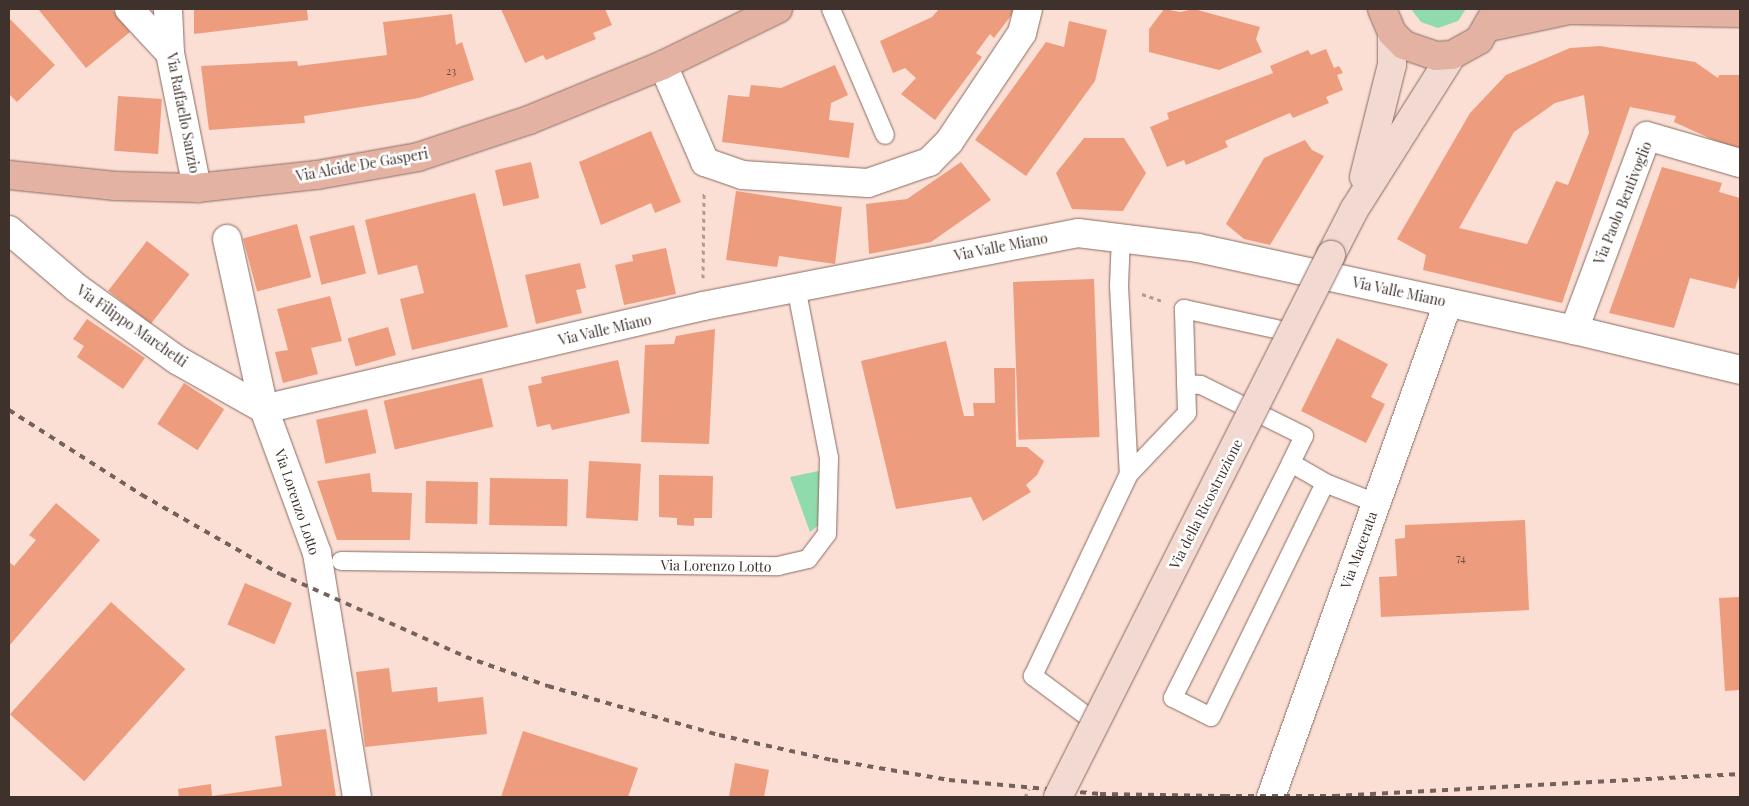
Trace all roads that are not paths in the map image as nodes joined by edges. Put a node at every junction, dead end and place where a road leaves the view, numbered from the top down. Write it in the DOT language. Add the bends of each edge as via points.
graph roads {
  1 [pos="129,9"];
  2 [pos="168,9"];
  3 [pos="778,9"];
  4 [pos="831,9"];
  5 [pos="1028,9"];
  6 [pos="1361,9"];
  7 [pos="1724,11"];
  8 [pos="1492,18"];
  9 [pos="1387,22"];
  10 [pos="170,53"];
  11 [pos="1452,55"];
  12 [pos="663,65"];
  13 [pos="885,135"];
  14 [pos="1740,163"];
  15 [pos="9,176"];
  16 [pos="197,188"];
  17 [pos="1354,210"];
  18 [pos="9,230"];
  19 [pos="1121,236"];
  20 [pos="227,239"];
  21 [pos="796,287"];
  22 [pos="1448,303"];
  23 [pos="1574,330"];
  24 [pos="1285,331"];
  25 [pos="1740,370"];
  26 [pos="1186,384"];
  27 [pos="264,410"];
  28 [pos="1253,411"];
  29 [pos="1291,463"];
  30 [pos="1129,474"];
  31 [pos="1326,483"];
  32 [pos="1376,504"];
  33 [pos="341,561"];
  34 [pos="357,797"];
  35 [pos="1058,797"];
  36 [pos="1271,797"];
  1 -- 10 [label="street"];
  2 -- 10 [label="street, Via Raffaello Sanzio"];
  3 -- 12 [label="main road, Via Alcide De Gasperi"];
  4 -- 13 [label="lane"];
  5 -- 12 [label="street" via="1022,33 968,120 929,162 868,183 742,175 705,162"];
  6 -- 9 [label="main road"];
  7 -- 8 [label="main road" via="1570,10"];
  8 -- 11 [label="main road" via="1479,40"];
  9 -- 11 [label="main road" via="1420,54"];
  9 -- 17 [label="main road, Via della Ricostruzione" via="1392,65"];
  10 -- 16 [label="street, Via Raffaello Sanzio"];
  11 -- 17 [label="main road, Via della Ricostruzione"];
  12 -- 16 [label="main road, Via Alcide De Gasperi" via="529,120 418,157 317,175"];
  14 -- 23 [label="street, Via Paolo Bentivoglio" via="1647,136"];
  15 -- 16 [label="main road, Via Alcide De Gasperi" via="115,186"];
  17 -- 35 [label="main road, Via della Ricostruzione, bridge"];
  18 -- 27 [label="street, Via Filippo Marchetti" via="77,288 177,360"];
  19 -- 21 [label="street, Via Valle Miano" via="1060,236"];
  19 -- 22 [label="street, Via Valle Miano" via="1198,248"];
  19 -- 30 [label="lane" via="1119,286"];
  20 -- 27 [label="street, Via Lorenzo Lotto"];
  21 -- 27 [label="street, Via Valle Miano"];
  21 -- 33 [label="lane, Via Lorenzo Lotto" via="829,458 827,534 808,559 778,566"];
  22 -- 23 [label="street, Via Valle Miano"];
  22 -- 32 [label="street, Via Macerata"];
  23 -- 25 [label="street, Via Valle Miano"];
  24 -- 26 [label="lane" via="1184,309"];
  26 -- 28 [label="lane" via="1201,385"];
  26 -- 30 [label="lane" via="1187,413"];
  27 -- 34 [label="street, Via Lorenzo Lotto" via="317,553"];
  28 -- 29 [label="lane" via="1304,436"];
  28 -- 30 [label="lane" via="1096,724 1033,676"];
  29 -- 31 [label="lane"];
  29 -- 31 [label="lane" via="1173,698 1211,717"];
  31 -- 32 [label="lane"];
  32 -- 36 [label="street, Via Macerata"];
}
